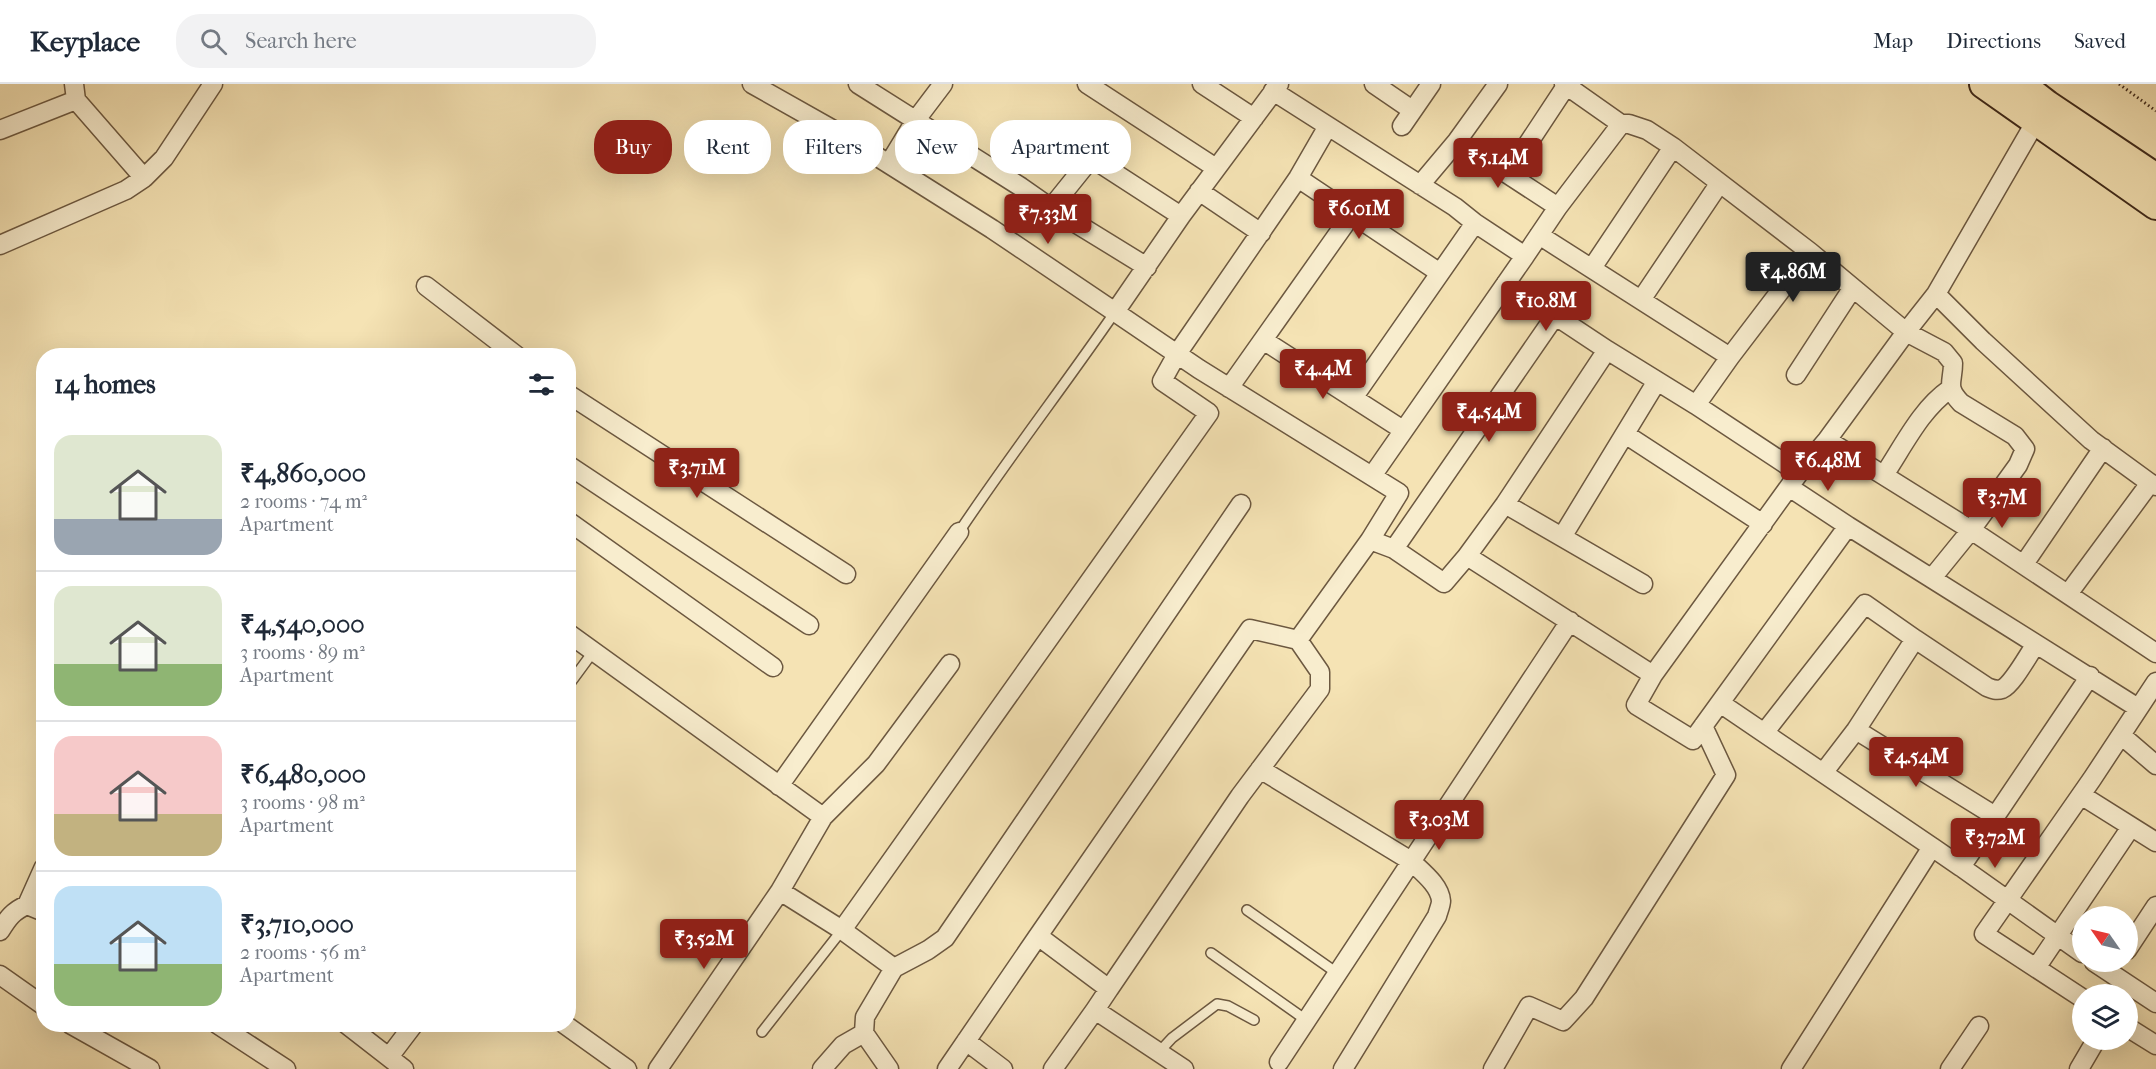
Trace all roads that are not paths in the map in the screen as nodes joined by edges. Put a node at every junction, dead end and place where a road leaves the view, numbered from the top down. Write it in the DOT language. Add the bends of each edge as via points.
graph roads {
  1 [pos="213,84"];
  2 [pos="752,84"];
  3 [pos="944,84"];
  4 [pos="1086,84"];
  5 [pos="1203,84"];
  6 [pos="1374,84"];
  7 [pos="1431,84"];
  8 [pos="1498,84"];
  9 [pos="1984,84"];
  10 [pos="2020,84"];
  11 [pos="862,85"];
  12 [pos="1565,85"];
  13 [pos="1276,88"];
  14 [pos="75,92"];
  15 [pos="1412,110"];
  16 [pos="1254,118"];
  17 [pos="914,120"];
  18 [pos="916,120"];
  19 [pos="2036,121"];
  20 [pos="1621,124"];
  21 [pos="1328,126"];
  22 [pos="1401,126"];
  23 [pos="0,130"];
  24 [pos="1456,141"];
  25 [pos="1672,147"];
  26 [pos="895,154"];
  27 [pos="978,160"];
  28 [pos="889,164"];
  29 [pos="1216,168"];
  30 [pos="1508,174"];
  31 [pos="144,178"];
  32 [pos="1298,178"];
  33 [pos="2156,178"];
  34 [pos="1719,184"];
  35 [pos="1420,185"];
  36 [pos="1199,191"];
  37 [pos="2156,205"];
  38 [pos="1558,207"];
  39 [pos="1051,208"];
  40 [pos="1353,214"];
  41 [pos="1181,216"];
  42 [pos="1475,224"];
  43 [pos="1261,232"];
  44 [pos="1539,235"];
  45 [pos="0,245"];
  46 [pos="1810,252"];
  47 [pos="1525,256"];
  48 [pos="1146,267"];
  49 [pos="1592,268"];
  50 [pos="1440,273"];
  51 [pos="1506,283"];
  52 [pos="426,286"];
  53 [pos="1852,289"];
  54 [pos="1936,294"];
  55 [pos="1641,300"];
  56 [pos="1114,312"];
  57 [pos="1555,316"];
  58 [pos="1906,332"];
  59 [pos="1263,340"];
  60 [pos="507,348"];
  61 [pos="1607,350"];
  62 [pos="1177,354"];
  63 [pos="1730,357"];
  64 [pos="1796,375"];
  65 [pos="1657,381"];
  66 [pos="1229,388"];
  67 [pos="1950,389"];
  68 [pos="1353,398"];
  69 [pos="576,402"];
  70 [pos="1696,405"];
  71 [pos="1403,430"];
  72 [pos="1625,434"];
  73 [pos="1827,440"];
  74 [pos="2103,448"];
  75 [pos="576,470"];
  76 [pos="1884,475"];
  77 [pos="1372,476"];
  78 [pos="1794,480"];
  79 [pos="2153,484"];
  80 [pos="1241,504"];
  81 [pos="1505,504"];
  82 [pos="1763,524"];
  83 [pos="1848,526"];
  84 [pos="576,527"];
  85 [pos="1971,530"];
  86 [pos="959,532"];
  87 [pos="1562,537"];
  88 [pos="1370,540"];
  89 [pos="1394,549"];
  90 [pos="1467,556"];
  91 [pos="2024,564"];
  92 [pos="846,574"];
  93 [pos="1932,578"];
  94 [pos="1643,584"];
  95 [pos="2068,594"];
  96 [pos="1570,621"];
  97 [pos="809,625"];
  98 [pos="576,639"];
  99 [pos="1915,639"];
  100 [pos="1298,640"];
  101 [pos="2036,644"];
  102 [pos="593,652"];
  103 [pos="2156,653"];
  104 [pos="950,663"];
  105 [pos="773,667"];
  106 [pos="576,675"];
  107 [pos="1653,675"];
  108 [pos="2090,676"];
  109 [pos="2156,682"];
  110 [pos="1720,703"];
  111 [pos="2138,708"];
  112 [pos="1703,726"];
  113 [pos="1856,729"];
  114 [pos="1764,733"];
  115 [pos="2121,735"];
  116 [pos="2156,765"];
  117 [pos="1260,769"];
  118 [pos="1823,773"];
  119 [pos="779,786"];
  120 [pos="2081,795"];
  121 [pos="1995,816"];
  122 [pos="822,817"];
  123 [pos="2131,827"];
  124 [pos="2156,843"];
  125 [pos="1932,847"];
  126 [pos="1411,861"];
  127 [pos="1961,867"];
  128 [pos="36,882"];
  129 [pos="780,891"];
  130 [pos="2007,901"];
  131 [pos="2156,906"];
  132 [pos="21,909"];
  133 [pos="1247,910"];
  134 [pos="2151,925"];
  135 [pos="842,930"];
  136 [pos="0,931"];
  137 [pos="1038,936"];
  138 [pos="2057,936"];
  139 [pos="2138,939"];
  140 [pos="2072,946"];
  141 [pos="1210,953"];
  142 [pos="894,968"];
  143 [pos="2036,968"];
  144 [pos="2121,972"];
  145 [pos="1337,973"];
  146 [pos="0,975"];
  147 [pos="1109,989"];
  148 [pos="2072,991"];
  149 [pos="36,1000"];
  150 [pos="2156,1003"];
  151 [pos="1095,1010"];
  152 [pos="1254,1020"];
  153 [pos="1306,1020"];
  154 [pos="1979,1026"];
  155 [pos="84,1032"];
  156 [pos="240,1032"];
  157 [pos="356,1032"];
  158 [pos="408,1032"];
  159 [pos="575,1032"];
  160 [pos="762,1032"];
  161 [pos="864,1033"];
  162 [pos="2138,1034"];
  163 [pos="966,1041"];
  164 [pos="2156,1046"];
  165 [pos="2090,1050"];
  166 [pos="1159,1052"];
  167 [pos="389,1057"];
  168 [pos="1278,1062"];
  169 [pos="150,1069"];
  170 [pos="286,1069"];
  171 [pos="404,1069"];
  172 [pos="627,1069"];
  173 [pos="658,1069"];
  174 [pos="822,1069"];
  175 [pos="889,1069"];
  176 [pos="947,1069"];
  177 [pos="1003,1069"];
  178 [pos="1053,1069"];
  179 [pos="1184,1069"];
  180 [pos="1342,1069"];
  181 [pos="1493,1069"];
  182 [pos="1791,1069"];
  183 [pos="1950,1069"];
  184 [pos="2079,1069"];
  1 -- 31 [label="street" via="164,158"];
  2 -- 28 [label="street"];
  3 -- 18 [label="street"];
  4 -- 29 [label="street"];
  5 -- 16 [label="street"];
  6 -- 15 [label="street"];
  7 -- 15 [label="street"];
  8 -- 24 [label="street"];
  9 -- 19 [label="main road"];
  10 -- 33 [label="main road"];
  11 -- 17 [label="street"];
  12 -- 20 [label="street"];
  12 -- 30 [label="street"];
  13 -- 16 [label="street"];
  13 -- 21 [label="street"];
  14 -- 23 [label="street"];
  14 -- 31 [label="street"];
  15 -- 22 [label="street"];
  16 -- 29 [label="street"];
  19 -- 37 [label="main road"];
  19 -- 54 [label="street"];
  20 -- 25 [label="street" via="1647,130"];
  20 -- 38 [label="street"];
  21 -- 32 [label="street"];
  21 -- 35 [label="street"];
  24 -- 30 [label="street"];
  24 -- 35 [label="street"];
  25 -- 34 [label="street"];
  25 -- 49 [label="street"];
  26 -- 28 [label="street"];
  27 -- 39 [label="street"];
  28 -- 56 [label="street"];
  29 -- 36 [label="street"];
  30 -- 38 [label="street"];
  31 -- 45 [label="street" via="126,190"];
  32 -- 40 [label="street"];
  32 -- 43 [label="street"];
  34 -- 46 [label="street"];
  34 -- 55 [label="street"];
  35 -- 42 [label="street"];
  36 -- 41 [label="street"];
  36 -- 43 [label="street"];
  38 -- 44 [label="street"];
  39 -- 41 [label="street" via="1093,159"];
  39 -- 48 [label="street"];
  40 -- 50 [label="street"];
  40 -- 59 [label="street"];
  41 -- 48 [label="street"];
  42 -- 47 [label="street"];
  42 -- 50 [label="street"];
  43 -- 62 [label="street"];
  44 -- 47 [label="street"];
  44 -- 49 [label="street"];
  46 -- 53 [label="street"];
  46 -- 63 [label="street"];
  47 -- 51 [label="street"];
  48 -- 56 [label="street"];
  49 -- 55 [label="street"];
  50 -- 68 [label="street"];
  51 -- 57 [label="street"];
  51 -- 71 [label="street"];
  52 -- 60 [label="street"];
  53 -- 58 [label="street"];
  53 -- 64 [label="street"];
  54 -- 58 [label="street"];
  54 -- 74 [label="street"];
  55 -- 63 [label="street"];
  56 -- 62 [label="street"];
  56 -- 86 [label="lane"];
  57 -- 61 [label="street"];
  57 -- 89 [label="street"];
  58 -- 67 [label="street" via="1950,358"];
  58 -- 73 [label="street"];
  59 -- 66 [label="street"];
  59 -- 68 [label="street"];
  61 -- 65 [label="street"];
  61 -- 81 [label="street"];
  62 -- 66 [label="street"];
  62 -- 135 [label="street" via="1162,381 1209,412"];
  63 -- 70 [label="street"];
  65 -- 70 [label="street"];
  65 -- 72 [label="street"];
  66 -- 77 [label="street"];
  67 -- 76 [label="street" via="1927,410"];
  67 -- 85 [label="street" via="1961,403 2015,436 2025,449 2018,465"];
  68 -- 71 [label="street"];
  69 -- 92 [label="street"];
  70 -- 78 [label="street"];
  71 -- 77 [label="street"];
  72 -- 82 [label="street"];
  72 -- 87 [label="street"];
  73 -- 76 [label="street"];
  73 -- 78 [label="street"];
  74 -- 79 [label="street"];
  74 -- 91 [label="street"];
  75 -- 97 [label="street"];
  76 -- 85 [label="street"];
  77 -- 88 [label="street" via="1399,493"];
  78 -- 82 [label="street"];
  78 -- 83 [label="street"];
  79 -- 95 [label="street"];
  80 -- 142 [label="street" via="945,938"];
  81 -- 87 [label="street"];
  81 -- 90 [label="street"];
  82 -- 107 [label="street"];
  83 -- 93 [label="street"];
  83 -- 110 [label="street"];
  84 -- 105 [label="street"];
  85 -- 91 [label="street"];
  85 -- 93 [label="street"];
  86 -- 119 [label="street"];
  87 -- 94 [label="street"];
  88 -- 89 [label="street"];
  88 -- 100 [label="street"];
  89 -- 90 [label="street" via="1444,583"];
  90 -- 96 [label="street"];
  91 -- 95 [label="street"];
  93 -- 101 [label="street"];
  95 -- 103 [label="street"];
  96 -- 107 [label="street"];
  96 -- 126 [label="street"];
  98 -- 102 [label="street"];
  99 -- 101 [label="street" via="1995,690 2008,684"];
  99 -- 113 [label="street"];
  99 -- 114 [label="street" via="1865,604"];
  100 -- 117 [label="street" via="1320,672 1320,689"];
  100 -- 137 [label="street" via="1250,629"];
  101 -- 108 [label="street"];
  102 -- 106 [label="lane"];
  102 -- 119 [label="street"];
  104 -- 122 [label="street" via="876,764"];
  107 -- 112 [label="street" via="1636,705 1693,740"];
  108 -- 111 [label="street"];
  108 -- 121 [label="street"];
  109 -- 111 [label="street"];
  110 -- 112 [label="street"];
  110 -- 114 [label="street"];
  111 -- 115 [label="street"];
  112 -- 181 [label="street" via="1726,775 1584,998 1563,1021 1529,1006"];
  113 -- 118 [label="street"];
  113 -- 121 [label="street"];
  114 -- 118 [label="street"];
  115 -- 116 [label="street"];
  115 -- 120 [label="street"];
  117 -- 126 [label="street"];
  117 -- 147 [label="street"];
  118 -- 125 [label="street"];
  119 -- 122 [label="street"];
  120 -- 123 [label="street"];
  120 -- 130 [label="street"];
  121 -- 127 [label="street"];
  122 -- 129 [label="street"];
  123 -- 124 [label="street"];
  123 -- 138 [label="street"];
  125 -- 127 [label="street"];
  125 -- 182 [label="street"];
  126 -- 145 [label="street"];
  126 -- 180 [label="street" via="1436,888 1441,901 1437,916"];
  127 -- 130 [label="street"];
  128 -- 132 [label="street"];
  129 -- 135 [label="street"];
  129 -- 173 [label="street"];
  130 -- 138 [label="street"];
  130 -- 143 [label="street" via="1984,934"];
  131 -- 134 [label="street"];
  132 -- 136 [label="street"];
  133 -- 145 [label="lane"];
  134 -- 139 [label="street"];
  135 -- 142 [label="street"];
  135 -- 160 [label="lane"];
  137 -- 147 [label="street"];
  137 -- 163 [label="street"];
  138 -- 140 [label="street"];
  138 -- 143 [label="street"];
  141 -- 153 [label="lane"];
  142 -- 161 [label="street" via="865,1017"];
  143 -- 148 [label="street"];
  144 -- 150 [label="street"];
  145 -- 153 [label="street"];
  146 -- 149 [label="street"];
  147 -- 151 [label="street"];
  151 -- 166 [label="street"];
  151 -- 178 [label="street"];
  152 -- 166 [label="lane" via="1217,1004"];
  153 -- 168 [label="street"];
  154 -- 183 [label="street"];
  155 -- 169 [label="street"];
  156 -- 170 [label="street"];
  157 -- 167 [label="street"];
  158 -- 167 [label="street"];
  159 -- 172 [label="street"];
  161 -- 174 [label="street" via="843,1045"];
  161 -- 175 [label="street"];
  162 -- 164 [label="street"];
  163 -- 176 [label="street"];
  163 -- 177 [label="street"];
  165 -- 184 [label="street"];
  166 -- 179 [label="street"];
  167 -- 171 [label="street"];
}
